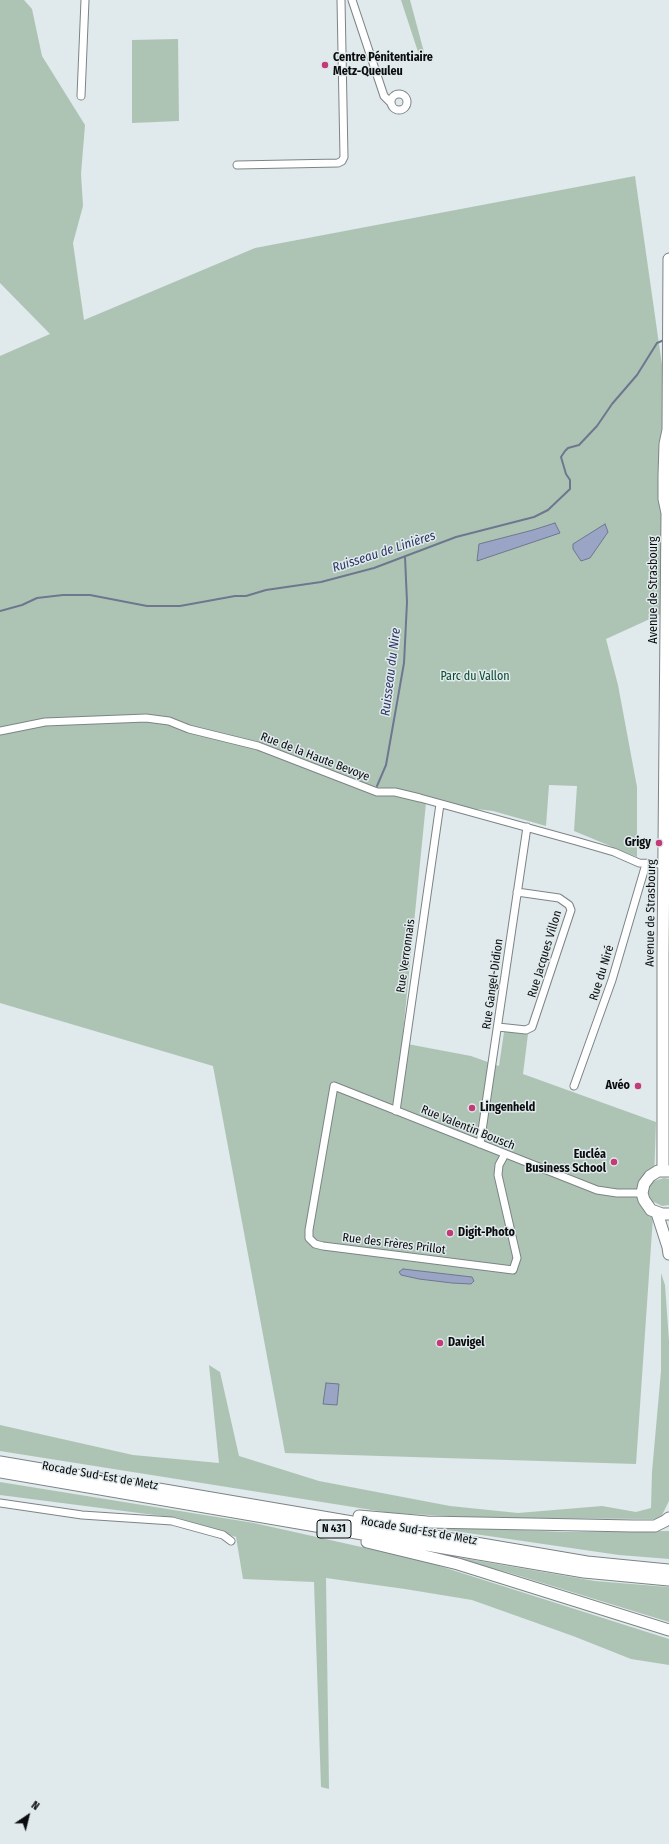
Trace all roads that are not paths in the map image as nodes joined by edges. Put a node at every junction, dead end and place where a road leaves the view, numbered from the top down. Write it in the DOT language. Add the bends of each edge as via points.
graph roads {
  1 [pos="85,0"];
  2 [pos="342,0"];
  3 [pos="352,0"];
  4 [pos="81,96"];
  5 [pos="390,102"];
  6 [pos="237,165"];
  7 [pos="669,259"];
  8 [pos="668,432"];
  9 [pos="668,509"];
  10 [pos="0,731"];
  11 [pos="440,804"];
  12 [pos="527,827"];
  13 [pos="646,864"];
  14 [pos="664,864"];
  15 [pos="517,892"];
  16 [pos="666,957"];
  17 [pos="498,1027"];
  18 [pos="334,1086"];
  19 [pos="574,1086"];
  20 [pos="396,1111"];
  21 [pos="480,1144"];
  22 [pos="505,1154"];
  23 [pos="666,1170"];
  24 [pos="642,1193"];
  25 [pos="657,1213"];
  26 [pos="669,1214"];
  27 [pos="669,1248"];
  28 [pos="0,1462"];
  29 [pos="0,1472"];
  30 [pos="0,1503"];
  31 [pos="277,1514"];
  32 [pos="669,1518"];
  33 [pos="231,1541"];
  34 [pos="669,1570"];
  35 [pos="669,1580"];
  36 [pos="669,1630"];
  1 -- 4 [label="street"];
  2 -- 6 [label="street" via="342,161"];
  3 -- 5 [label="street" via="384,96"];
  7 -- 8 [label="main road, Avenue de Strasbourg"];
  8 -- 9 [label="main road, Avenue de Strasbourg" via="664,476 664,499"];
  9 -- 14 [label="main road, Avenue de Strasbourg"];
  10 -- 11 [label="street, Rue de la Haute Bevoye" via="45,722 146,718 169,721 189,729 258,746 371,791 395,792"];
  11 -- 12 [label="street, Rue de la Haute Bevoye"];
  11 -- 20 [label="street, Rue Verronnais"];
  12 -- 13 [label="street, Rue de la Haute Bevoye"];
  12 -- 15 [label="street, Rue Gangel-Didion"];
  13 -- 14 [label="street, Rue de la Haute Bevoye"];
  13 -- 19 [label="street, Rue du Niré" via="612,980"];
  14 -- 16 [label="main road, Avenue de Strasbourg"];
  15 -- 17 [label="street, Rue Gangel-Didion"];
  15 -- 17 [label="street, Rue Jacques Villon" via="559,898 569,905 571,910 532,1027 526,1030"];
  16 -- 23 [label="main road, Avenue de Strasbourg"];
  17 -- 21 [label="street, Rue Gangel-Didion"];
  18 -- 20 [label="street, Rue Valentin Bousch"];
  18 -- 22 [label="street, Rue des Frères Prillot" via="309,1230 314,1244 513,1270 517,1258 498,1175 499,1165"];
  20 -- 21 [label="street, Rue Valentin Bousch"];
  21 -- 22 [label="street, Rue Valentin Bousch"];
  22 -- 24 [label="street, Rue Valentin Bousch" via="597,1190"];
  23 -- 24 [label="main road" via="654,1173 647,1179"];
  24 -- 25 [label="main road" via="647,1205"];
  25 -- 26 [label="main road"];
  25 -- 27 [label="main road"];
  28 -- 31 [label="main road, Rocade Sud-Est de Metz / N 431"];
  29 -- 31 [label="main road, Rocade Sud-Est de Metz / N 431"];
  30 -- 33 [label="street" via="82,1515 172,1522 223,1535"];
  31 -- 32 [label="main road" via="442,1522 654,1526"];
  31 -- 34 [label="main road, Rocade Sud-Est de Metz / N 431" via="587,1562"];
  31 -- 35 [label="main road, Rocade Sud-Est de Metz / N 431" via="584,1572"];
  31 -- 36 [label="main road" via="458,1564"];
}
